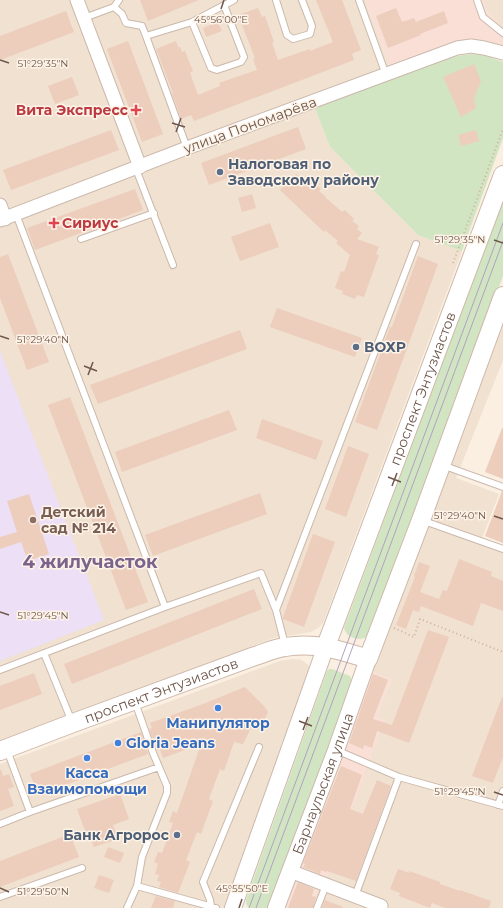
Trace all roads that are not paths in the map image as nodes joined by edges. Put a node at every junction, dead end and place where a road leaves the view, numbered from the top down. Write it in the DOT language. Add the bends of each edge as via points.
graph roads {
  1 [pos="77,0"];
  2 [pos="119,0"];
  3 [pos="234,0"];
  4 [pos="276,0"];
  5 [pos="302,0"];
  6 [pos="359,0"];
  7 [pos="477,0"];
  8 [pos="224,5"];
  9 [pos="114,7"];
  10 [pos="84,18"];
  11 [pos="192,22"];
  12 [pos="503,33"];
  13 [pos="146,36"];
  14 [pos="503,53"];
  15 [pos="386,75"];
  16 [pos="187,148"];
  17 [pos="138,168"];
  18 [pos="503,175"];
  19 [pos="0,205"];
  20 [pos="154,213"];
  21 [pos="7,218"];
  22 [pos="80,239"];
  23 [pos="416,244"];
  24 [pos="173,265"];
  25 [pos="503,296"];
  26 [pos="441,465"];
  27 [pos="503,487"];
  28 [pos="421,520"];
  29 [pos="503,549"];
  30 [pos="165,607"];
  31 [pos="276,610"];
  32 [pos="285,646"];
  33 [pos="326,646"];
  34 [pos="44,653"];
  35 [pos="368,659"];
  36 [pos="0,670"];
  37 [pos="134,701"];
  38 [pos="73,723"];
  39 [pos="259,747"];
  40 [pos="3,750"];
  41 [pos="336,750"];
  42 [pos="159,767"];
  43 [pos="399,777"];
  44 [pos="503,791"];
  45 [pos="501,805"];
  46 [pos="30,812"];
  47 [pos="0,824"];
  48 [pos="82,868"];
  49 [pos="290,871"];
  50 [pos="326,885"];
  51 [pos="137,886"];
  52 [pos="355,896"];
  53 [pos="0,897"];
  54 [pos="214,907"];
  55 [pos="383,907"];
  56 [pos="127,908"];
  57 [pos="233,908"];
  58 [pos="276,908"];
  59 [pos="318,908"];
  1 -- 10 [label="street"];
  2 -- 9 [label="lane"];
  3 -- 8 [label="lane"];
  4 -- 5 [label="lane" via="288,35 293,39 310,34 312,26"];
  6 -- 15 [label="lane"];
  7 -- 12 [label="lane" via="483,17"];
  8 -- 11 [label="lane"];
  8 -- 11 [label="lane" via="244,58 241,62 217,70 211,68"];
  9 -- 10 [label="lane"];
  9 -- 13 [label="lane" via="122,14 126,23 142,26"];
  10 -- 17 [label="street"];
  11 -- 13 [label="lane"];
  13 -- 16 [label="lane"];
  14 -- 15 [label="street, улица Пономарёва" via="471,46 457,48"];
  15 -- 16 [label="street, улица Пономарёва"];
  16 -- 17 [label="street, улица Пономарёва"];
  17 -- 20 [label="lane"];
  17 -- 21 [label="street, улица Пономарёва"];
  18 -- 33 [label="main road, проспект Энтузиастов"];
  19 -- 21 [label="street"];
  20 -- 22 [label="lane"];
  20 -- 24 [label="lane"];
  21 -- 30 [label="lane"];
  23 -- 31 [label="lane"];
  25 -- 26 [label="main road" via="494,329"];
  26 -- 27 [label="lane"];
  26 -- 28 [label="main road"];
  28 -- 29 [label="lane"];
  28 -- 35 [label="main road"];
  30 -- 31 [label="lane" via="260,573"];
  30 -- 34 [label="lane"];
  31 -- 32 [label="lane"];
  32 -- 33 [label="main road, проспект Энтузиастов"];
  32 -- 37 [label="main road, проспект Энтузиастов"];
  33 -- 35 [label="main road, проспект Энтузиастов"];
  33 -- 57 [label="street"];
  34 -- 36 [label="lane"];
  34 -- 38 [label="lane"];
  35 -- 41 [label="street, Барнаульская улица"];
  37 -- 38 [label="main road, проспект Энтузиастов"];
  37 -- 42 [label="lane"];
  38 -- 40 [label="main road, проспект Энтузиастов"];
  39 -- 54 [label="lane" via="203,882"];
  40 -- 46 [label="lane"];
  41 -- 43 [label="lane"];
  41 -- 49 [label="street, Барнаульская улица"];
  42 -- 46 [label="lane"];
  42 -- 51 [label="lane" via="167,792 142,857"];
  43 -- 45 [label="lane"];
  43 -- 52 [label="lane"];
  44 -- 45 [label="lane"];
  46 -- 47 [label="lane"];
  48 -- 53 [label="lane"];
  49 -- 50 [label="street"];
  49 -- 58 [label="street, Барнаульская улица"];
  50 -- 52 [label="street"];
  50 -- 59 [label="lane"];
  51 -- 54 [label="lane"];
  51 -- 56 [label="lane"];
  52 -- 55 [label="street"];
}
